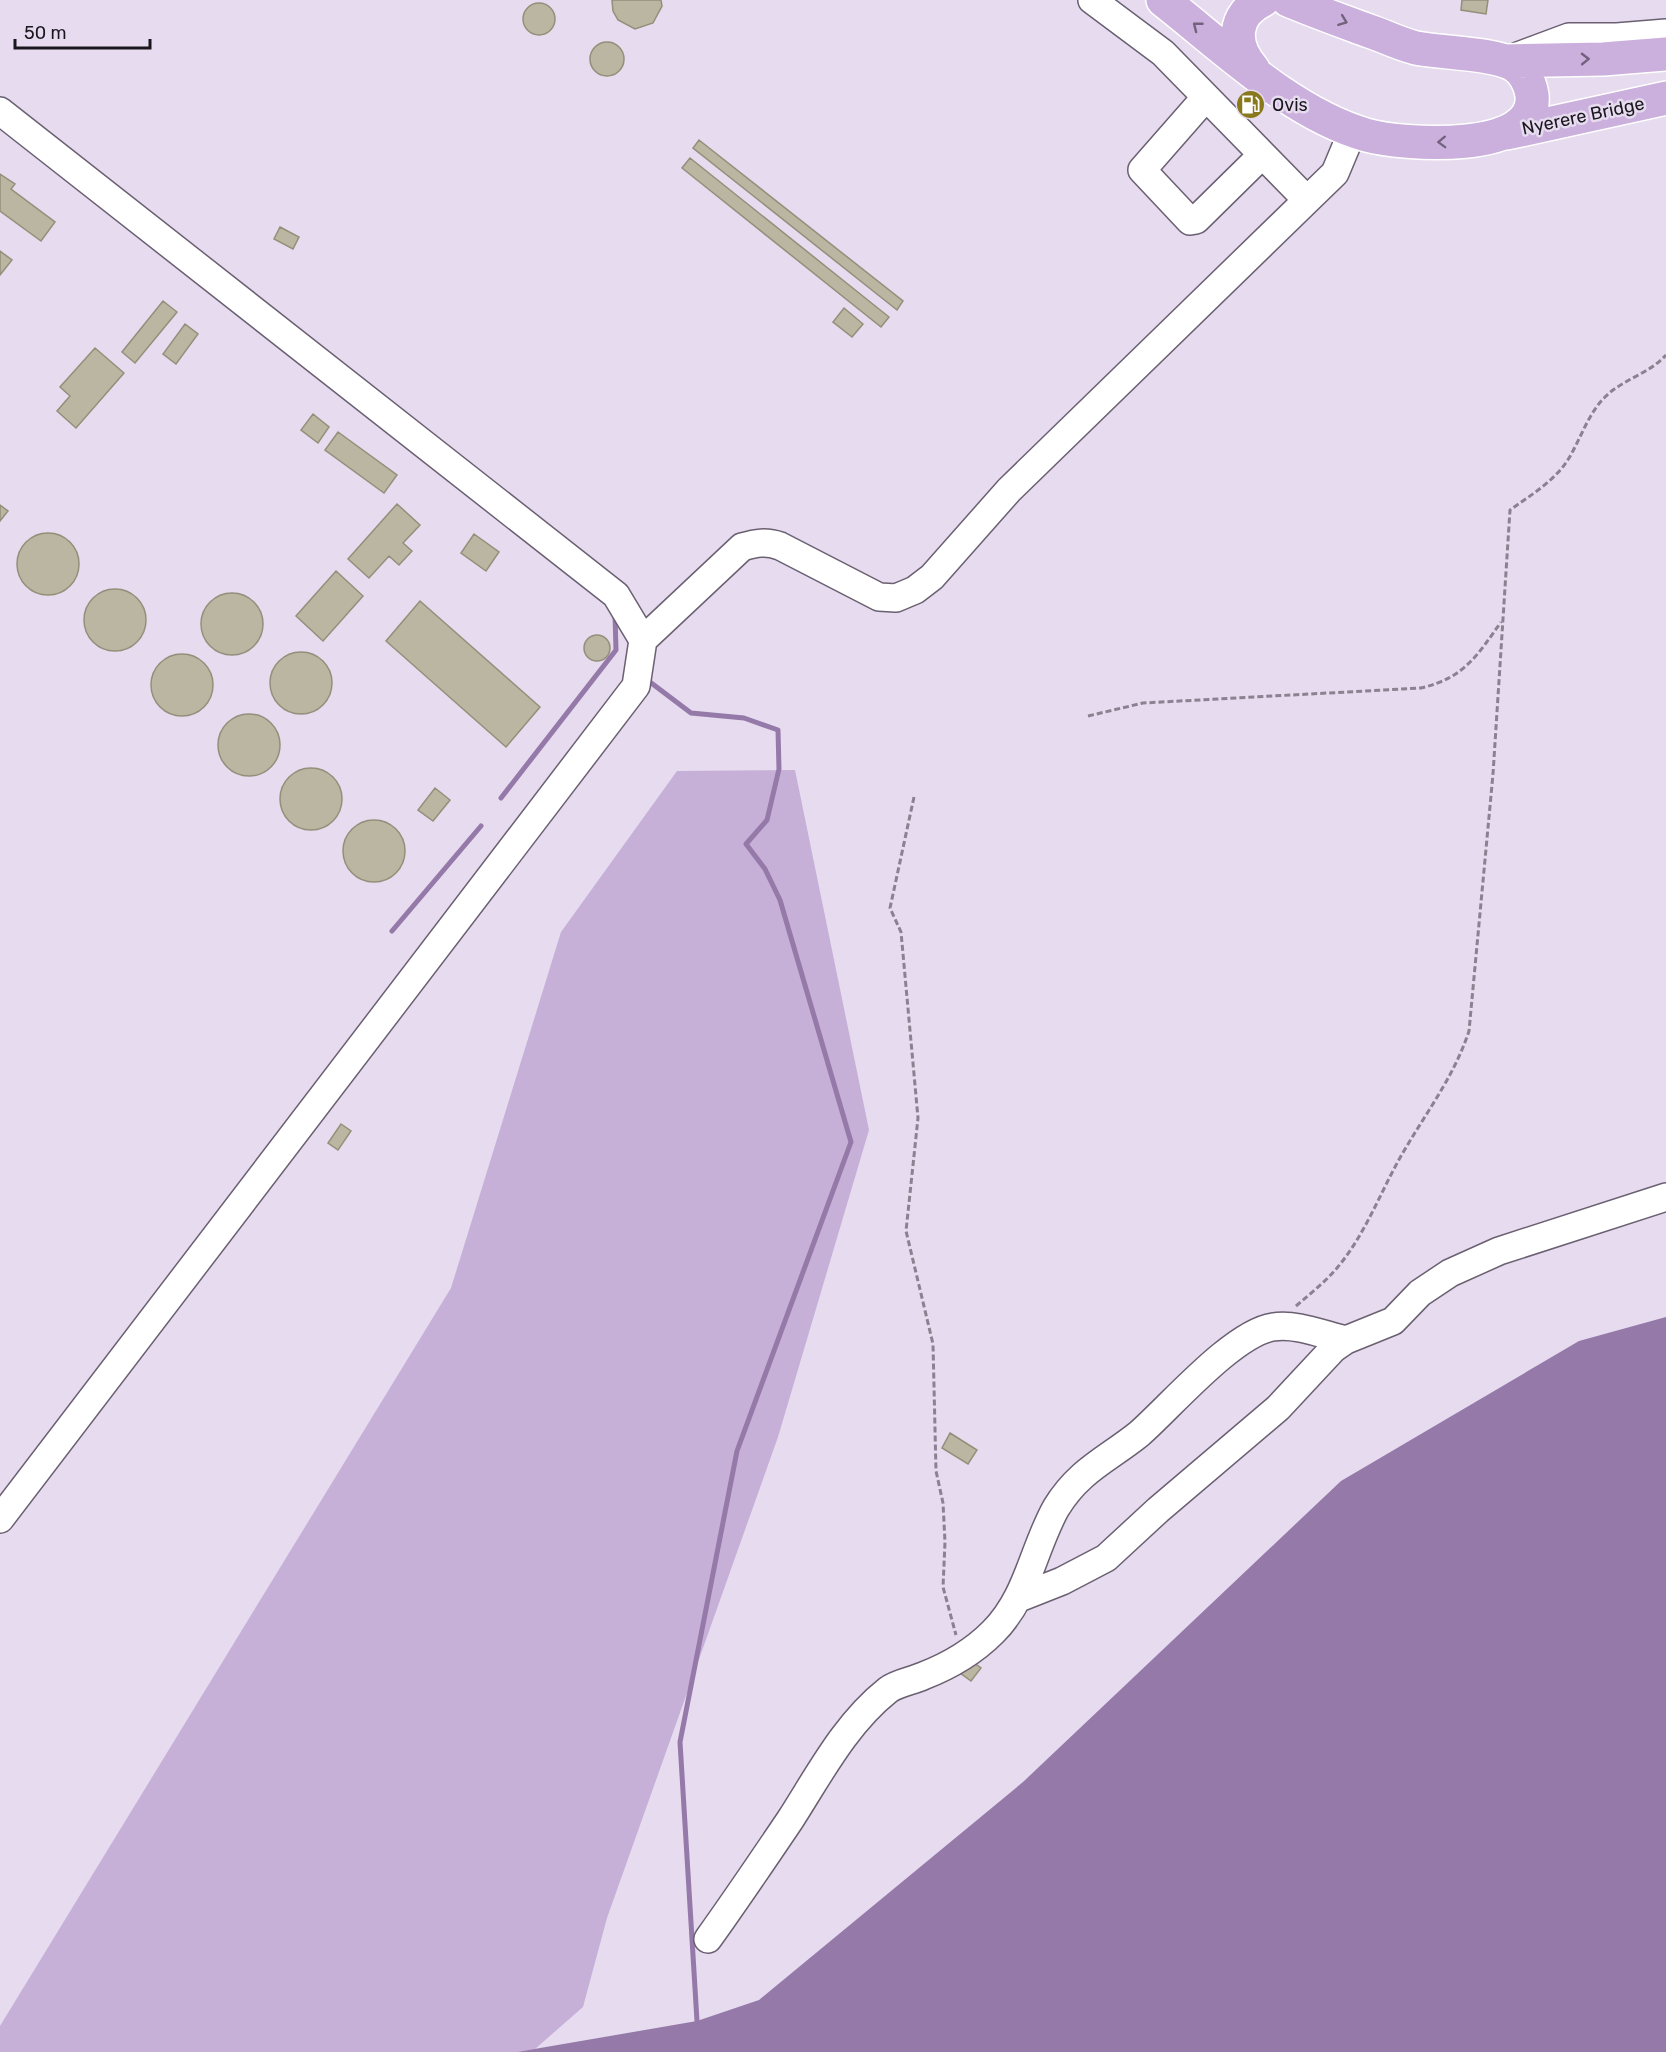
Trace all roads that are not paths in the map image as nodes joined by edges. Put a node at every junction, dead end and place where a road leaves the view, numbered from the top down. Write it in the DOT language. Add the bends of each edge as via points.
graph roads {
  1 [pos="1092,0"];
  2 [pos="1163,0"];
  3 [pos="1282,1"];
  4 [pos="1666,33"];
  5 [pos="1666,54"];
  6 [pos="1506,61"];
  7 [pos="1256,72"];
  8 [pos="1206,97"];
  9 [pos="1666,98"];
  10 [pos="0,111"];
  11 [pos="1353,130"];
  12 [pos="1500,135"];
  13 [pos="1262,155"];
  14 [pos="1306,200"];
  15 [pos="643,640"];
  16 [pos="1666,1197"];
  17 [pos="1346,1340"];
  18 [pos="0,1519"];
  19 [pos="1019,1598"];
  20 [pos="708,1939"];
  1 -- 8 [label="street" via="1163,53"];
  7 -- 2 [label="main road, Nyerere Bridge, one-way"];
  3 -- 6 [label="main road, one-way" via="1414,48"];
  3 -- 7 [label="main road" via="1245,13 1237,35 1243,57"];
  4 -- 6 [label="street" via="1569,37"];
  6 -- 5 [label="main road, one-way"];
  6 -- 12 [label="main road" via="1525,74 1532,99 1522,123"];
  7 -- 11 [label="main road, Nyerere Bridge" via="1289,98"];
  8 -- 13 [label="street"];
  8 -- 13 [label="street" via="1142,170 1182,213 1190,221 1196,220"];
  9 -- 12 [label="main road, Nyerere Bridge"];
  10 -- 15 [label="street" via="616,595"];
  12 -- 11 [label="main road, Nyerere Bridge, one-way" via="1407,143"];
  11 -- 14 [label="street" via="1335,173"];
  13 -- 14 [label="street"];
  14 -- 15 [label="street" via="1009,490 932,577 915,590 896,598 879,597 780,546 754,543 742,547"];
  15 -- 18 [label="street" via="636,686"];
  16 -- 17 [label="street" via="1476,1260 1420,1293 1386,1326"];
  17 -- 19 [label="street" via="1278,1408 1106,1558"];
  17 -- 19 [label="street" via="1273,1327 1226,1353 1138,1434 1079,1479 1057,1508"];
  19 -- 20 [label="street" via="994,1631 963,1656 890,1688 870,1707 823,1764"];
}
